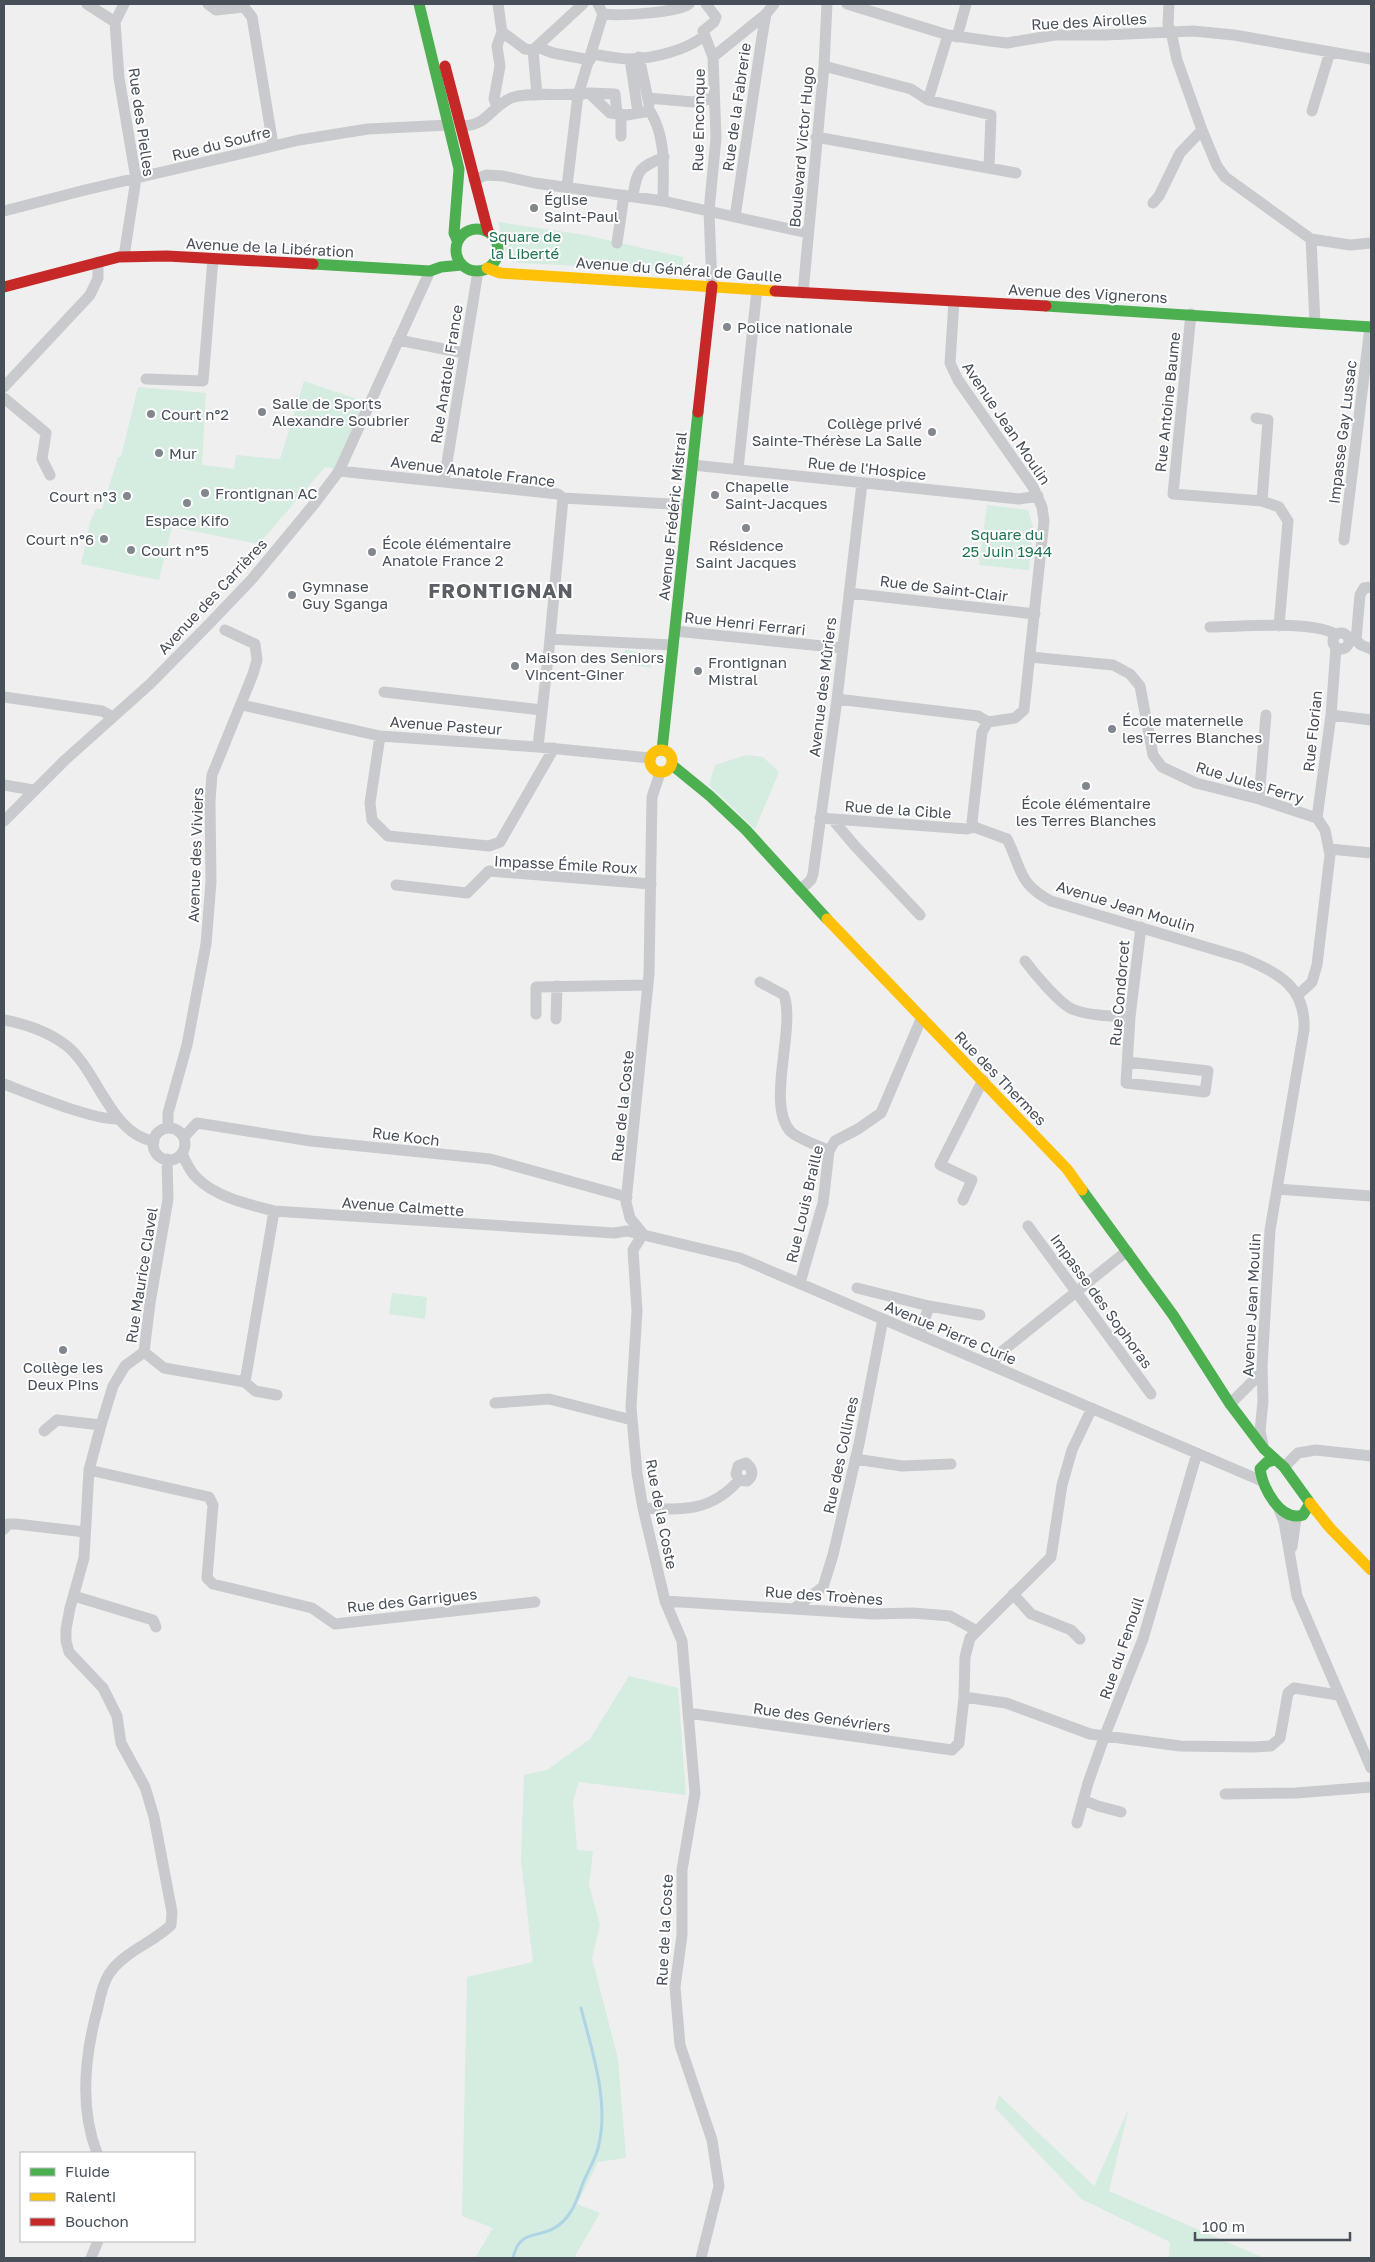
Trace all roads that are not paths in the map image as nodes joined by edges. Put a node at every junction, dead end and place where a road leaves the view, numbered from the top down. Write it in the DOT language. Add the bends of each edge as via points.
graph roads {
  1 [pos="87,4"];
  2 [pos="124,4"];
  3 [pos="208,4"];
  4 [pos="419,4"];
  5 [pos="430,4"];
  6 [pos="498,4"];
  7 [pos="583,4"];
  8 [pos="689,4"];
  9 [pos="706,4"];
  10 [pos="774,4"];
  11 [pos="827,4"];
  12 [pos="848,4"];
  13 [pos="966,4"];
  14 [pos="1169,4"];
  15 [pos="600,9"];
  16 [pos="766,14"];
  17 [pos="115,22"];
  18 [pos="1170,30"];
  19 [pos="502,32"];
  20 [pos="703,34"];
  21 [pos="953,36"];
  22 [pos="535,48"];
  23 [pos="1330,52"];
  24 [pos="591,57"];
  25 [pos="713,57"];
  26 [pos="634,58"];
  27 [pos="1371,60"];
  28 [pos="824,66"];
  29 [pos="583,94"];
  30 [pos="537,95"];
  31 [pos="648,98"];
  32 [pos="714,98"];
  33 [pos="928,100"];
  34 [pos="497,106"];
  35 [pos="650,111"];
  36 [pos="1312,111"];
  37 [pos="638,113"];
  38 [pos="619,115"];
  39 [pos="450,125"];
  40 [pos="462,126"];
  41 [pos="1202,130"];
  42 [pos="621,136"];
  43 [pos="816,137"];
  44 [pos="273,145"];
  45 [pos="664,157"];
  46 [pos="989,168"];
  47 [pos="1016,173"];
  48 [pos="136,179"];
  49 [pos="474,180"];
  50 [pos="567,186"];
  51 [pos="457,189"];
  52 [pos="628,196"];
  53 [pos="662,201"];
  54 [pos="1153,203"];
  55 [pos="4,211"];
  56 [pos="709,211"];
  57 [pos="735,217"];
  58 [pos="488,231"];
  59 [pos="808,233"];
  60 [pos="1310,239"];
  61 [pos="617,243"];
  62 [pos="1371,243"];
  63 [pos="456,244"];
  64 [pos="498,252"];
  65 [pos="124,256"];
  66 [pos="213,259"];
  67 [pos="98,262"];
  68 [pos="462,265"];
  69 [pos="436,269"];
  70 [pos="482,270"];
  71 [pos="523,273"];
  72 [pos="712,286"];
  73 [pos="4,287"];
  74 [pos="757,289"];
  75 [pos="803,293"];
  76 [pos="954,301"];
  77 [pos="1191,314"];
  78 [pos="1316,323"];
  79 [pos="1370,327"];
  80 [pos="398,340"];
  81 [pos="464,353"];
  82 [pos="146,379"];
  83 [pos="4,387"];
  84 [pos="4,398"];
  85 [pos="1256,418"];
  86 [pos="693,465"];
  87 [pos="738,469"];
  88 [pos="339,471"];
  89 [pos="50,475"];
  90 [pos="444,481"];
  91 [pos="862,483"];
  92 [pos="1038,496"];
  93 [pos="563,498"];
  94 [pos="1262,501"];
  95 [pos="688,505"];
  96 [pos="1344,540"];
  97 [pos="1371,587"];
  98 [pos="849,593"];
  99 [pos="1035,614"];
  100 [pos="1279,626"];
  101 [pos="1210,627"];
  102 [pos="225,630"];
  103 [pos="675,631"];
  104 [pos="1335,634"];
  105 [pos="550,638"];
  106 [pos="1353,640"];
  107 [pos="672,645"];
  108 [pos="1336,647"];
  109 [pos="842,648"];
  110 [pos="1371,648"];
  111 [pos="1030,657"];
  112 [pos="384,692"];
  113 [pos="4,697"];
  114 [pos="836,699"];
  115 [pos="242,705"];
  116 [pos="542,710"];
  117 [pos="1266,715"];
  118 [pos="1331,715"];
  119 [pos="113,717"];
  120 [pos="1371,720"];
  121 [pos="988,722"];
  122 [pos="380,736"];
  123 [pos="538,747"];
  124 [pos="554,748"];
  125 [pos="662,750"];
  126 [pos="650,758"];
  127 [pos="672,765"];
  128 [pos="660,773"];
  129 [pos="4,785"];
  130 [pos="33,790"];
  131 [pos="1259,799"];
  132 [pos="820,818"];
  133 [pos="1317,818"];
  134 [pos="833,820"];
  135 [pos="4,821"];
  136 [pos="974,827"];
  137 [pos="1330,849"];
  138 [pos="1371,853"];
  139 [pos="651,884"];
  140 [pos="396,885"];
  141 [pos="800,890"];
  142 [pos="920,915"];
  143 [pos="1141,927"];
  144 [pos="1025,962"];
  145 [pos="760,982"];
  146 [pos="648,985"];
  147 [pos="557,986"];
  148 [pos="1298,995"];
  149 [pos="536,1014"];
  150 [pos="922,1017"];
  151 [pos="1130,1017"];
  152 [pos="556,1019"];
  153 [pos="4,1020"];
  154 [pos="1128,1062"];
  155 [pos="983,1080"];
  156 [pos="4,1084"];
  157 [pos="120,1119"];
  158 [pos="168,1128"];
  159 [pos="184,1137"];
  160 [pos="154,1141"];
  161 [pos="829,1151"];
  162 [pos="182,1154"];
  163 [pos="167,1159"];
  164 [pos="1277,1189"];
  165 [pos="1371,1196"];
  166 [pos="627,1197"];
  167 [pos="963,1200"];
  168 [pos="274,1211"];
  169 [pos="1028,1226"];
  170 [pos="643,1234"];
  171 [pos="1127,1251"];
  172 [pos="800,1283"];
  173 [pos="857,1288"];
  174 [pos="1077,1291"];
  175 [pos="929,1306"];
  176 [pos="980,1315"];
  177 [pos="882,1319"];
  178 [pos="920,1334"];
  179 [pos="144,1352"];
  180 [pos="991,1365"];
  181 [pos="1262,1372"];
  182 [pos="245,1382"];
  183 [pos="1151,1394"];
  184 [pos="277,1395"];
  185 [pos="495,1403"];
  186 [pos="1230,1404"];
  187 [pos="1092,1408"];
  188 [pos="632,1420"];
  189 [pos="101,1425"];
  190 [pos="44,1431"];
  191 [pos="1264,1448"];
  192 [pos="1197,1453"];
  193 [pos="1371,1456"];
  194 [pos="855,1460"];
  195 [pos="951,1464"];
  196 [pos="1272,1465"];
  197 [pos="89,1470"];
  198 [pos="1243,1471"];
  199 [pos="739,1480"];
  200 [pos="1262,1481"];
  201 [pos="1310,1503"];
  202 [pos="643,1508"];
  203 [pos="1279,1509"];
  204 [pos="1300,1516"];
  205 [pos="1330,1528"];
  206 [pos="4,1529"];
  207 [pos="85,1532"];
  208 [pos="1290,1564"];
  209 [pos="1371,1570"];
  210 [pos="817,1593"];
  211 [pos="1013,1594"];
  212 [pos="74,1596"];
  213 [pos="665,1601"];
  214 [pos="535,1602"];
  215 [pos="795,1608"];
  216 [pos="821,1610"];
  217 [pos="156,1627"];
  218 [pos="978,1630"];
  219 [pos="1080,1639"];
  220 [pos="1338,1695"];
  221 [pos="964,1697"];
  222 [pos="688,1713"];
  223 [pos="1105,1735"];
  224 [pos="1371,1768"];
  225 [pos="1371,1787"];
  226 [pos="1225,1794"];
  227 [pos="1083,1800"];
  228 [pos="1121,1812"];
  229 [pos="1077,1823"];
  230 [pos="97,2152"];
  231 [pos="98,2242"];
  232 [pos="91,2258"];
  233 [pos="701,2258"];
  1 -- 17 [label="street"];
  2 -- 17 [label="street"];
  3 -- 44 [label="street" via="216,10 244,7 252,17"];
  4 -- 39 [label="main road"];
  5 -- 40 [label="main road"];
  6 -- 19 [label="street"];
  7 -- 22 [label="street"];
  8 -- 15 [label="street" via="619,16"];
  9 -- 20 [label="street" via="716,17"];
  10 -- 16 [label="street, Rue de la Fabrerie"];
  11 -- 28 [label="street, Boulevard Victor Hugo"];
  12 -- 21 [label="street, Rue des Airolles"];
  13 -- 21 [label="street"];
  14 -- 18 [label="street"];
  15 -- 24 [label="street"];
  16 -- 25 [label="street"];
  16 -- 57 [label="street, Rue de la Fabrerie"];
  17 -- 48 [label="street, Rue des Pielles" via="119,78"];
  18 -- 21 [label="street, Rue des Airolles" via="1055,35 1007,42"];
  18 -- 23 [label="street, Rue des Airolles" via="1234,35"];
  18 -- 41 [label="street"];
  19 -- 22 [label="street" via="525,49"];
  19 -- 34 [label="street" via="497,46 500,66 494,99"];
  20 -- 25 [label="street, Rue Enconque"];
  20 -- 26 [label="street" via="695,43 662,54"];
  21 -- 33 [label="street"];
  22 -- 24 [label="street"];
  22 -- 30 [label="street"];
  23 -- 27 [label="street, Rue des Airolles"];
  23 -- 36 [label="street"];
  24 -- 26 [label="street"];
  24 -- 29 [label="street"];
  25 -- 32 [label="street, Rue Enconque"];
  26 -- 31 [label="street"];
  26 -- 37 [label="street"];
  28 -- 33 [label="street" via="911,89"];
  28 -- 43 [label="street, Boulevard Victor Hugo"];
  29 -- 30 [label="street"];
  29 -- 38 [label="street" via="610,113"];
  29 -- 38 [label="street" via="615,94"];
  29 -- 50 [label="street"];
  30 -- 34 [label="street" via="512,97"];
  31 -- 32 [label="street" via="693,102"];
  31 -- 35 [label="street"];
  32 -- 56 [label="street, Rue Enconque" via="716,138"];
  33 -- 46 [label="street" via="991,115"];
  34 -- 40 [label="street" via="480,123"];
  35 -- 37 [label="street"];
  35 -- 45 [label="street" via="661,134"];
  37 -- 38 [label="street"];
  38 -- 42 [label="street"];
  39 -- 40 [label="main road"];
  39 -- 44 [label="street, Rue du Soufre" via="368,129"];
  39 -- 51 [label="main road" via="459,169"];
  40 -- 49 [label="main road"];
  41 -- 54 [label="street" via="1180,153"];
  41 -- 60 [label="street" via="1225,177"];
  43 -- 46 [label="street"];
  43 -- 59 [label="street, Boulevard Victor Hugo"];
  44 -- 48 [label="street, Rue du Soufre"];
  45 -- 52 [label="street" via="642,167"];
  45 -- 53 [label="street"];
  46 -- 47 [label="street"];
  48 -- 55 [label="street, Rue du Soufre"];
  48 -- 65 [label="street, Rue des Pielles"];
  49 -- 50 [label="street" via="486,175 503,176"];
  49 -- 51 [label="main road"];
  49 -- 58 [label="main road"];
  50 -- 52 [label="street"];
  51 -- 63 [label="main road"];
  52 -- 53 [label="street"];
  52 -- 61 [label="street"];
  53 -- 56 [label="street"];
  56 -- 57 [label="street"];
  56 -- 72 [label="street, Rue Enconque"];
  57 -- 59 [label="street"];
  58 -- 63 [label="main road" via="474,228 461,234"];
  58 -- 64 [label="main road" via="496,240"];
  59 -- 75 [label="street, Boulevard Victor Hugo"];
  60 -- 62 [label="street" via="1350,245"];
  60 -- 78 [label="street"];
  63 -- 68 [label="main road"];
  63 -- 69 [label="main road"];
  64 -- 70 [label="main road"];
  64 -- 71 [label="main road"];
  65 -- 66 [label="main road, Avenue de la Libération"];
  65 -- 67 [label="main road, Avenue de la Libération"];
  66 -- 69 [label="main road, Avenue de la Libération"];
  66 -- 82 [label="street" via="203,381"];
  67 -- 73 [label="main road, Avenue de la Libération"];
  67 -- 83 [label="street" via="98,278 90,295"];
  68 -- 69 [label="main road, Avenue de la Libération"];
  68 -- 70 [label="main road"];
  69 -- 80 [label="street, Avenue des Carrières"];
  70 -- 71 [label="main road, Avenue du Général de Gaulle"];
  70 -- 81 [label="street, Rue Anatole France"];
  71 -- 72 [label="main road, Avenue du Général de Gaulle"];
  72 -- 74 [label="main road, Avenue du Général de Gaulle"];
  72 -- 86 [label="main road, Avenue Frédéric Mistral"];
  74 -- 75 [label="main road, Avenue du Général de Gaulle"];
  74 -- 87 [label="street"];
  75 -- 76 [label="main road, Avenue des Vignerons"];
  76 -- 77 [label="main road, Avenue des Vignerons"];
  76 -- 92 [label="street, Avenue Jean Moulin" via="950,363 958,380"];
  77 -- 78 [label="main road, Avenue des Vignerons"];
  77 -- 94 [label="street, Rue Antoine Baume" via="1173,494"];
  78 -- 79 [label="main road, Avenue des Vignerons"];
  79 -- 96 [label="street, Impasse Gay Lussac"];
  80 -- 81 [label="street"];
  80 -- 88 [label="street, Avenue des Carrières"];
  81 -- 90 [label="street, Rue Anatole France"];
  84 -- 89 [label="street" via="46,433 42,460"];
  85 -- 94 [label="street" via="1268,420"];
  86 -- 87 [label="street, Rue de l'Hospice"];
  86 -- 95 [label="main road, Avenue Frédéric Mistral"];
  87 -- 91 [label="street, Rue de l'Hospice"];
  88 -- 90 [label="street, Avenue Anatole France"];
  88 -- 119 [label="street, Avenue des Carrières" via="252,579 150,684"];
  90 -- 93 [label="street, Avenue Anatole France" via="558,494"];
  91 -- 92 [label="street, Rue de l'Hospice" via="1019,499"];
  91 -- 98 [label="street, Avenue des Mûriers"];
  92 -- 99 [label="street, Avenue Jean Moulin" via="1044,521"];
  93 -- 95 [label="street"];
  93 -- 105 [label="street, Avenue Anatole France"];
  94 -- 100 [label="street" via="1279,507 1288,521"];
  95 -- 103 [label="main road, Avenue Frédéric Mistral"];
  97 -- 106 [label="street" via="1364,588 1360,595"];
  98 -- 99 [label="street, Rue de Saint-Clair"];
  98 -- 109 [label="street, Avenue des Mûriers"];
  99 -- 111 [label="street, Avenue Jean Moulin"];
  100 -- 101 [label="street"];
  100 -- 104 [label="street" via="1326,629"];
  102 -- 115 [label="street, Avenue des Viviers" via="255,644 257,660"];
  103 -- 107 [label="main road, Avenue Frédéric Mistral"];
  103 -- 109 [label="street, Rue Henri Ferrari"];
  104 -- 106 [label="street" via="1342,632"];
  104 -- 108 [label="street, Rue Florian" via="1332,641"];
  105 -- 107 [label="street"];
  105 -- 116 [label="street, Avenue Anatole France"];
  106 -- 108 [label="street" via="1343,649"];
  106 -- 110 [label="street"];
  107 -- 125 [label="main road, Avenue Frédéric Mistral"];
  108 -- 118 [label="street, Rue Florian"];
  109 -- 114 [label="street, Avenue des Mûriers"];
  111 -- 121 [label="street, Avenue Jean Moulin" via="1024,710 1015,718"];
  111 -- 131 [label="street, Rue Jules Ferry" via="1113,665 1130,674 1140,686 1153,755 1162,767 1196,783"];
  112 -- 116 [label="street"];
  113 -- 119 [label="street" via="102,711"];
  114 -- 121 [label="street" via="978,716"];
  114 -- 132 [label="street, Avenue des Mûriers"];
  115 -- 122 [label="street, Avenue Pasteur"];
  115 -- 158 [label="street, Avenue des Viviers" via="212,775 211,882 206,944 187,1045 168,1114"];
  116 -- 123 [label="street, Avenue Anatole France"];
  117 -- 131 [label="street"];
  118 -- 120 [label="street"];
  118 -- 133 [label="street, Rue Florian"];
  119 -- 130 [label="street, Avenue des Carrières"];
  121 -- 136 [label="street" via="982,732"];
  122 -- 123 [label="street, Avenue Pasteur"];
  122 -- 124 [label="street" via="370,803 372,820 388,836 489,846 500,842"];
  123 -- 124 [label="street, Avenue Pasteur"];
  124 -- 126 [label="street, Avenue Pasteur"];
  125 -- 126 [label="main road" via="654,752"];
  125 -- 127 [label="main road" via="672,758"];
  126 -- 128 [label="main road" via="652,768"];
  127 -- 128 [label="main road" via="668,771"];
  127 -- 141 [label="main road, Rue des Thermes" via="751,835"];
  128 -- 139 [label="street, Rue de la Coste" via="652,797"];
  129 -- 130 [label="street"];
  130 -- 135 [label="street, Avenue des Carrières"];
  131 -- 133 [label="street, Rue Jules Ferry"];
  132 -- 134 [label="street, Rue de la Cible"];
  132 -- 141 [label="street, Avenue des Mûriers" via="811,880"];
  133 -- 137 [label="street, Rue Jules Ferry" via="1325,830"];
  134 -- 136 [label="street, Rue de la Cible"];
  134 -- 142 [label="street"];
  136 -- 143 [label="street, Avenue Jean Moulin" via="1007,838 1022,876 1040,895"];
  137 -- 138 [label="street"];
  137 -- 148 [label="street, Rue Jules Ferry" via="1317,964 1312,982"];
  139 -- 140 [label="street, Impasse Émile Roux" via="489,871 467,893"];
  139 -- 146 [label="street, Rue de la Coste"];
  141 -- 150 [label="main road, Rue des Thermes"];
  143 -- 148 [label="street, Avenue Jean Moulin" via="1271,969"];
  143 -- 151 [label="street, Rue Condorcet"];
  144 -- 151 [label="street" via="1071,1008"];
  145 -- 161 [label="street" via="784,995 788,1008 780,1077 784,1122 792,1133"];
  146 -- 147 [label="street"];
  146 -- 166 [label="street, Rue de la Coste"];
  147 -- 149 [label="street" via="536,987"];
  147 -- 152 [label="street"];
  148 -- 164 [label="street, Avenue Jean Moulin" via="1305,1013 1304,1030"];
  150 -- 155 [label="main road, Rue des Thermes"];
  150 -- 161 [label="street, Rue Louis Braille" via="881,1113 834,1141"];
  151 -- 154 [label="street, Rue Condorcet"];
  153 -- 157 [label="street" via="33,1027 68,1047 83,1063"];
  154 -- 154 [label="street, Rue Condorcet" via="1126,1083 1205,1092 1208,1071"];
  155 -- 167 [label="street" via="940,1165 972,1180"];
  155 -- 171 [label="main road, Rue des Thermes" via="1067,1169"];
  156 -- 157 [label="street" via="88,1113"];
  157 -- 160 [label="street" via="135,1133"];
  158 -- 159 [label="street" via="178,1130"];
  158 -- 160 [label="street" via="156,1134"];
  159 -- 162 [label="street"];
  159 -- 166 [label="street, Rue Koch" via="197,1124 311,1141 490,1159"];
  160 -- 163 [label="street" via="158,1155"];
  161 -- 172 [label="street, Rue Louis Braille" via="823,1203"];
  162 -- 163 [label="street"];
  162 -- 168 [label="street, Avenue Calmette" via="196,1178 214,1190"];
  163 -- 179 [label="street, Rue Maurice Clavel" via="168,1200"];
  164 -- 165 [label="street"];
  164 -- 181 [label="street, Avenue Jean Moulin" via="1270,1230"];
  166 -- 170 [label="street, Rue de la Coste" via="630,1218"];
  168 -- 170 [label="street, Avenue Calmette"];
  168 -- 182 [label="street"];
  169 -- 174 [label="street, Impasse des Sophoras"];
  170 -- 172 [label="street, Avenue Pierre Curie" via="740,1258"];
  170 -- 188 [label="street, Rue de la Coste" via="634,1250 637,1311"];
  171 -- 174 [label="street"];
  171 -- 186 [label="main road, Rue des Thermes"];
  172 -- 177 [label="street, Avenue Pierre Curie"];
  173 -- 175 [label="street"];
  174 -- 180 [label="street" via="1000,1353"];
  174 -- 183 [label="street, Impasse des Sophoras"];
  175 -- 176 [label="street"];
  175 -- 178 [label="street"];
  177 -- 178 [label="street, Avenue Pierre Curie"];
  177 -- 194 [label="street, Rue des Collines"];
  178 -- 180 [label="street, Avenue Pierre Curie"];
  179 -- 182 [label="street" via="164,1368"];
  179 -- 189 [label="street, Rue Maurice Clavel" via="125,1366 113,1386"];
  180 -- 187 [label="street, Avenue Pierre Curie"];
  181 -- 186 [label="street"];
  181 -- 191 [label="street, Avenue Jean Moulin" via="1260,1431"];
  182 -- 184 [label="street" via="255,1391"];
  185 -- 188 [label="street" via="549,1399"];
  186 -- 191 [label="main road, Rue des Thermes"];
  187 -- 192 [label="street, Avenue Pierre Curie"];
  187 -- 211 [label="street" via="1072,1450 1062,1485 1051,1557"];
  188 -- 202 [label="street, Rue de la Coste"];
  189 -- 190 [label="street" via="58,1420"];
  189 -- 197 [label="street, Rue Maurice Clavel"];
  191 -- 196 [label="main road, Rue des Thermes"];
  192 -- 198 [label="street, Avenue Pierre Curie"];
  192 -- 223 [label="street, Rue du Fenouil" via="1143,1639"];
  193 -- 196 [label="street" via="1316,1450 1298,1453"];
  194 -- 195 [label="street" via="902,1466"];
  194 -- 210 [label="street, Rue des Collines" via="824,1587"];
  196 -- 198 [label="street, Avenue Pierre Curie"];
  196 -- 200 [label="main road, Rue des Thermes"];
  196 -- 201 [label="main road"];
  197 -- 207 [label="street, Rue Maurice Clavel"];
  197 -- 214 [label="street, Rue des Garrigues" via="208,1497 213,1505 207,1578 212,1584 312,1608 335,1624"];
  198 -- 200 [label="street, Avenue Pierre Curie"];
  199 -- 202 [label="street" via="732,1489 701,1507 678,1510"];
  200 -- 203 [label="main road"];
  201 -- 204 [label="main road"];
  201 -- 205 [label="main road"];
  202 -- 213 [label="street, Rue de la Coste"];
  203 -- 204 [label="main road" via="1287,1515"];
  203 -- 208 [label="street"];
  204 -- 205 [label="main road"];
  204 -- 208 [label="street"];
  205 -- 209 [label="main road"];
  206 -- 207 [label="street" via="8,1524 16,1524"];
  207 -- 212 [label="street, Rue Maurice Clavel" via="84,1558"];
  208 -- 220 [label="street" via="1297,1596"];
  210 -- 215 [label="street, Rue des Collines"];
  210 -- 216 [label="street" via="816,1602"];
  211 -- 218 [label="street"];
  211 -- 219 [label="street" via="1031,1614 1071,1630"];
  212 -- 217 [label="street" via="153,1620"];
  212 -- 230 [label="street, Rue Maurice Clavel" via="66,1629 69,1652 103,1688 118,1716 121,1743 145,1787 154,1817 172,1912 171,1925 164,1932 127,1956 109,1974 101,1996 89,2041 86,2083 88,2120"];
  213 -- 215 [label="street, Rue des Troènes"];
  213 -- 222 [label="street, Rue de la Coste" via="682,1641"];
  215 -- 216 [label="street, Rue des Troènes"];
  216 -- 218 [label="street, Rue des Troènes" via="950,1616"];
  218 -- 221 [label="street" via="970,1638 965,1657"];
  220 -- 223 [label="street" via="1294,1688 1288,1693 1280,1738 1271,1746 1180,1746"];
  220 -- 224 [label="street"];
  221 -- 222 [label="street, Rue des Genévriers" via="959,1744 952,1750"];
  221 -- 223 [label="street" via="1006,1702 1090,1734"];
  222 -- 233 [label="street, Rue de la Coste" via="695,1793 682,1870 682,1935 675,1987 680,2045 712,2140 719,2186"];
  223 -- 227 [label="street, Rue du Fenouil"];
  225 -- 226 [label="street"];
  227 -- 228 [label="street"];
  227 -- 229 [label="street, Rue du Fenouil"];
  231 -- 232 [label="street"];
}
